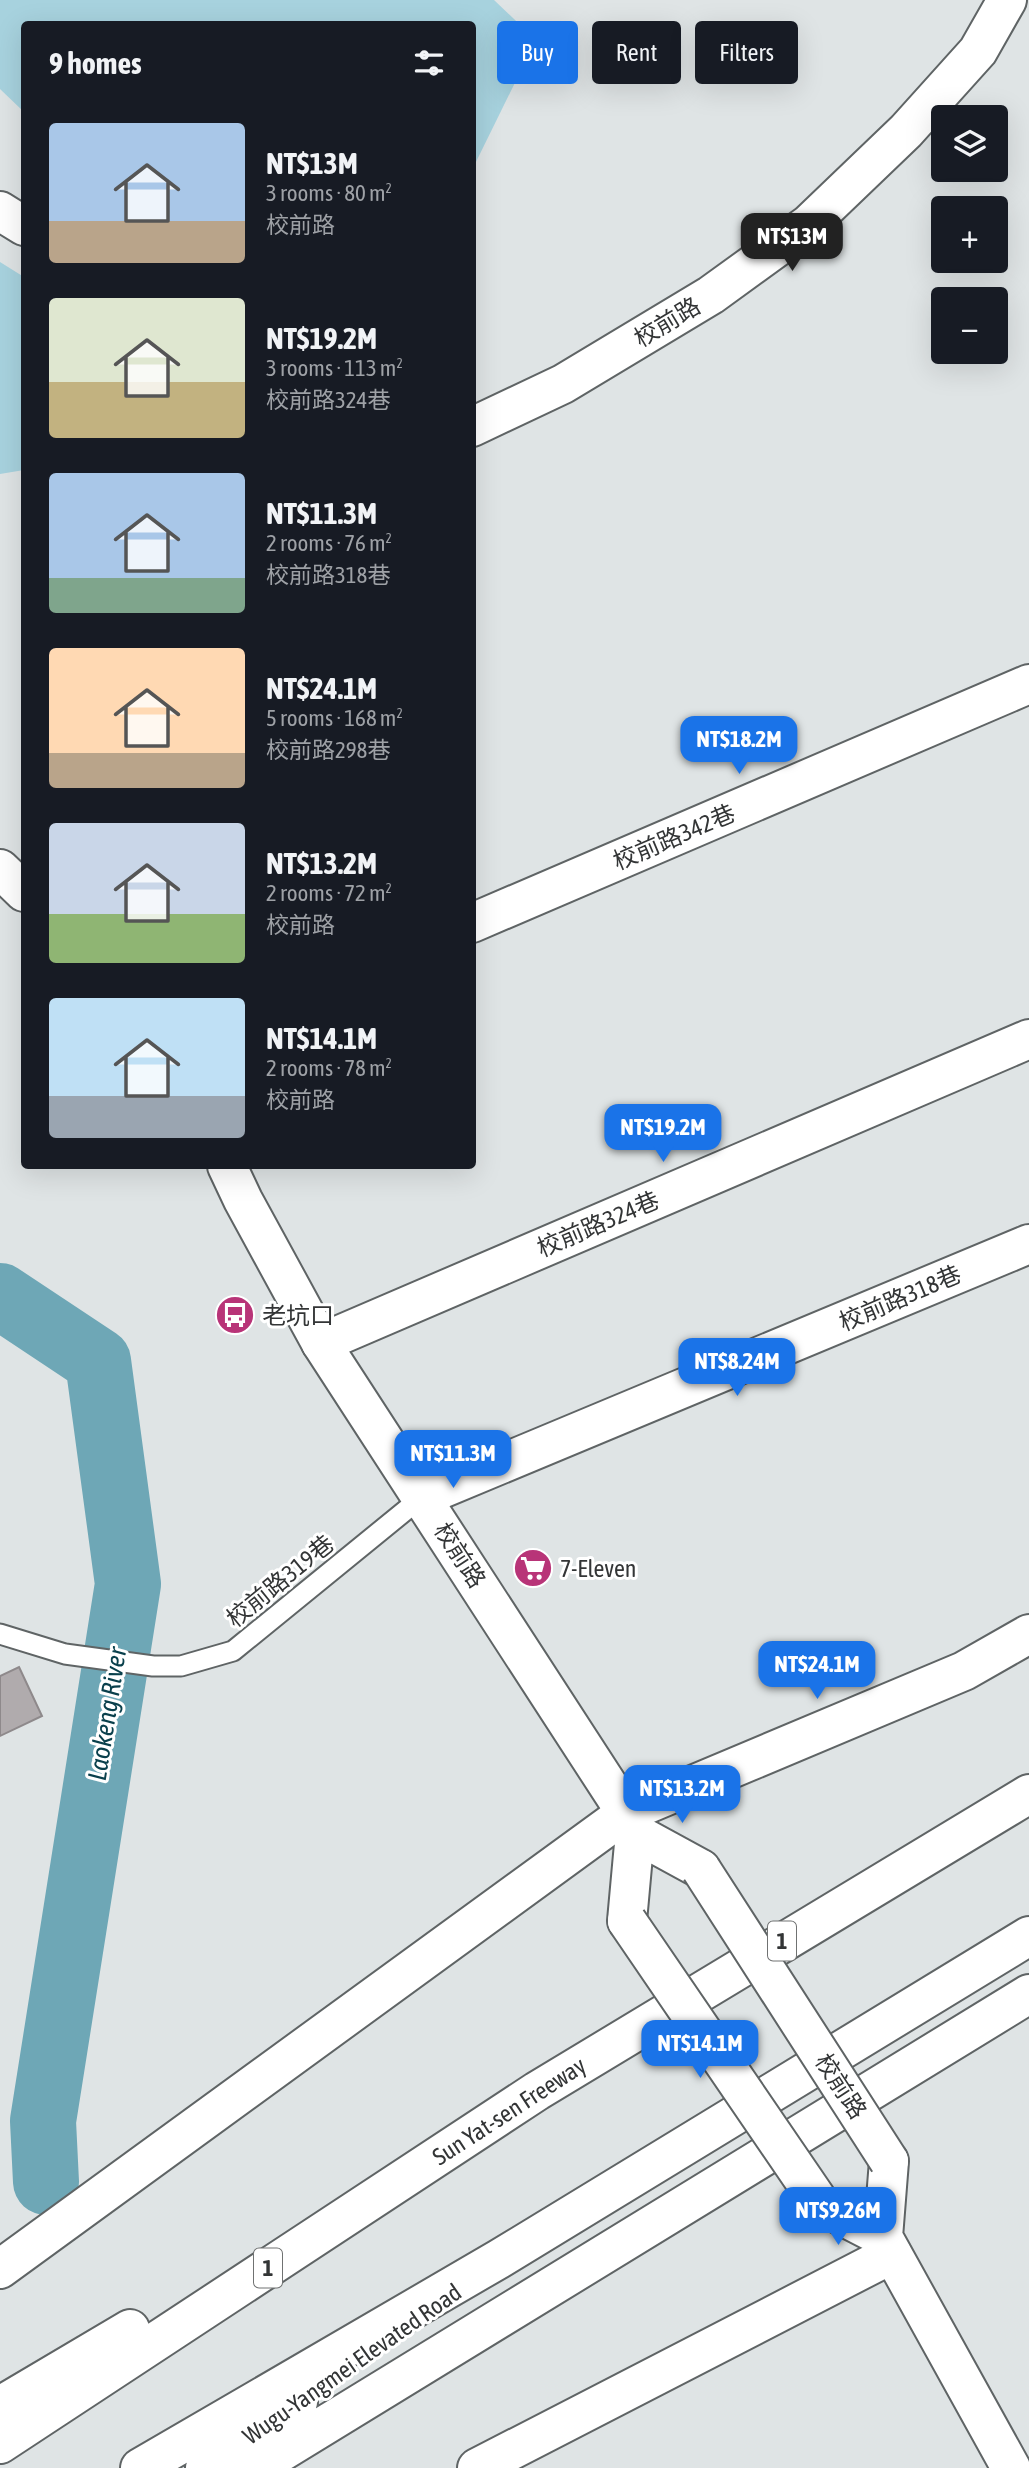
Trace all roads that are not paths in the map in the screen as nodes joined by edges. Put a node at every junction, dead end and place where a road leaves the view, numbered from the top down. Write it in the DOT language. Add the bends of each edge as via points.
graph roads {
  1 [pos="1007,0"];
  2 [pos="0,211"];
  3 [pos="21,224"];
  4 [pos="476,425"];
  5 [pos="1029,684"];
  6 [pos="0,869"];
  7 [pos="21,889"];
  8 [pos="476,921"];
  9 [pos="1029,1040"];
  10 [pos="228,1169"];
  11 [pos="1029,1244"];
  12 [pos="321,1343"];
  13 [pos="422,1497"];
  14 [pos="0,1634"];
  15 [pos="1029,1634"];
  16 [pos="1029,1794"];
  17 [pos="631,1823"];
  18 [pos="1029,1936"];
  19 [pos="1029,1994"];
  20 [pos="537,2091"];
  21 [pos="887,2245"];
  22 [pos="499,2259"];
  23 [pos="0,2269"];
  24 [pos="0,2406"];
  25 [pos="0,2444"];
  26 [pos="140,2468"];
  27 [pos="205,2468"];
  28 [pos="255,2468"];
  29 [pos="477,2468"];
  30 [pos="1011,2468"];
  1 -- 4 [label="main road, 校前路" via="978,51 906,131 809,223 711,295 563,384"];
  2 -- 3 [label="main road"];
  5 -- 8 [label="main road, 校前路342巷"];
  6 -- 7 [label="main road"];
  9 -- 12 [label="main road, 校前路324巷"];
  10 -- 12 [label="main road, 校前路"];
  11 -- 13 [label="main road, 校前路318巷"];
  12 -- 13 [label="main road, 校前路"];
  13 -- 14 [label="lane, 校前路319巷" via="233,1651 181,1666 153,1666 65,1654"];
  13 -- 17 [label="main road, 校前路"];
  15 -- 17 [label="main road" via="964,1671"];
  16 -- 20 [label="main road, Sun Yat-sen Freeway / 1"];
  17 -- 21 [label="main road, 校前路, bridge" via="701,1869 889,2161"];
  17 -- 21 [label="main road, bridge" via="627,1921 821,2205"];
  17 -- 23 [label="main road"];
  18 -- 22 [label="main road"];
  19 -- 28 [label="main road"];
  20 -- 24 [label="main road, 1"];
  20 -- 25 [label="main road, Sun Yat-sen Freeway / 1"];
  21 -- 29 [label="main road"];
  21 -- 30 [label="main road"];
  22 -- 26 [label="main road"];
  22 -- 27 [label="main road, Wugu-Yangmei Elevated Road"];
}
